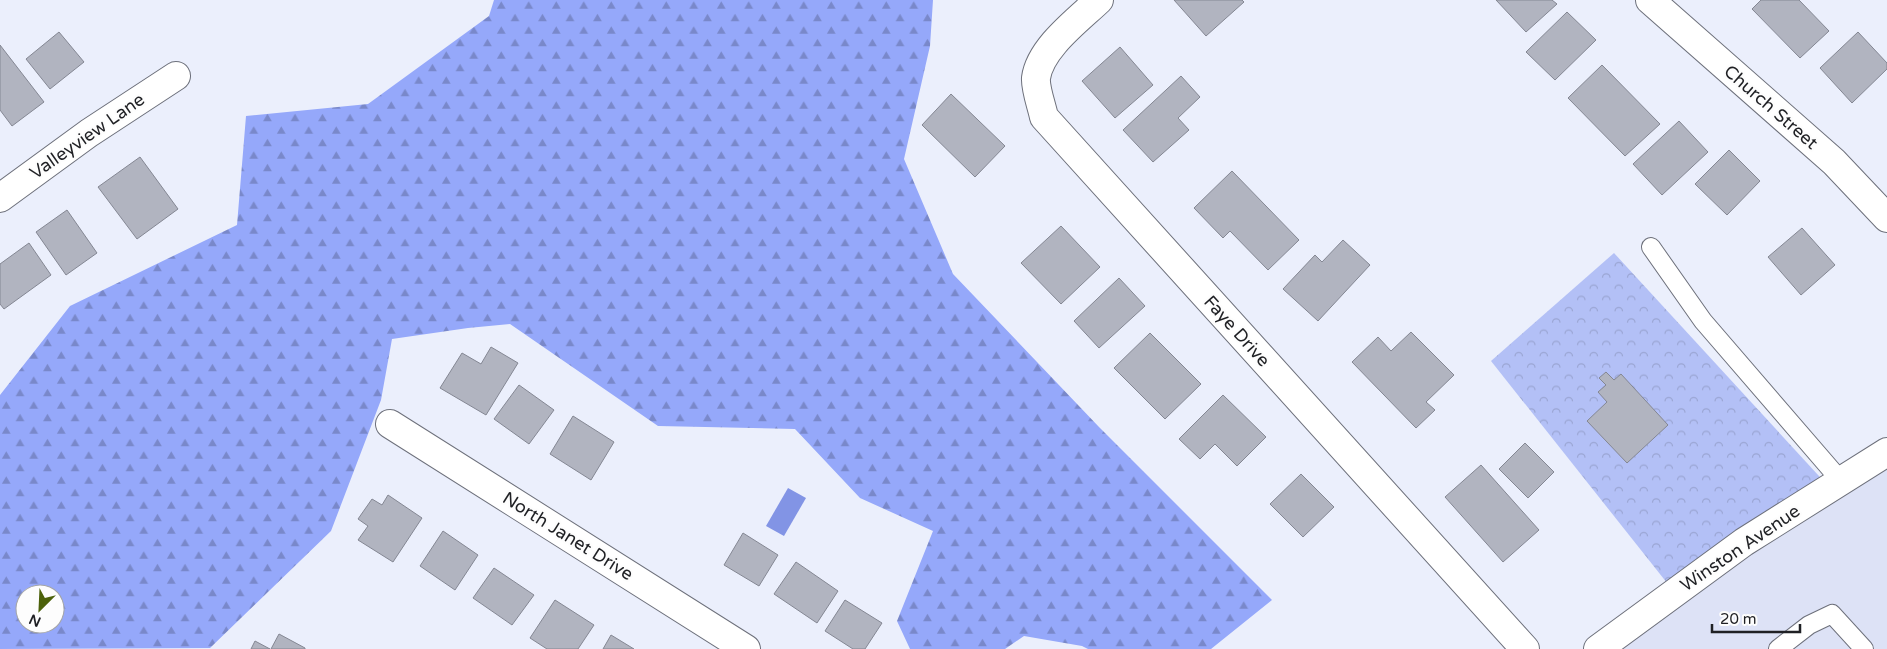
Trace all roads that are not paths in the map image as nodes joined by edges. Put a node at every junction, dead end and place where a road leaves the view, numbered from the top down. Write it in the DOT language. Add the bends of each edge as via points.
graph roads {
  1 [pos="1099,0"];
  2 [pos="1650,0"];
  3 [pos="176,76"];
  4 [pos="0,198"];
  5 [pos="1887,218"];
  6 [pos="1651,247"];
  7 [pos="390,424"];
  8 [pos="1887,452"];
  9 [pos="1841,481"];
  10 [pos="746,649"];
  11 [pos="1525,649"];
  12 [pos="1598,649"];
  13 [pos="1778,649"];
  14 [pos="1864,649"];
  1 -- 11 [label="street, Faye Drive" via="1058,38 1044,56 1036,79 1044,117"];
  2 -- 5 [label="street, Church Street" via="1834,162"];
  3 -- 4 [label="street, Valleyview Lane" via="89,133"];
  6 -- 9 [label="lane" via="1703,321"];
  7 -- 10 [label="street, North Janet Drive"];
  8 -- 9 [label="street, Winston Avenue"];
  9 -- 12 [label="street, Winston Avenue" via="1744,542"];
  13 -- 14 [label="lane" via="1809,624 1832,614"];
}
